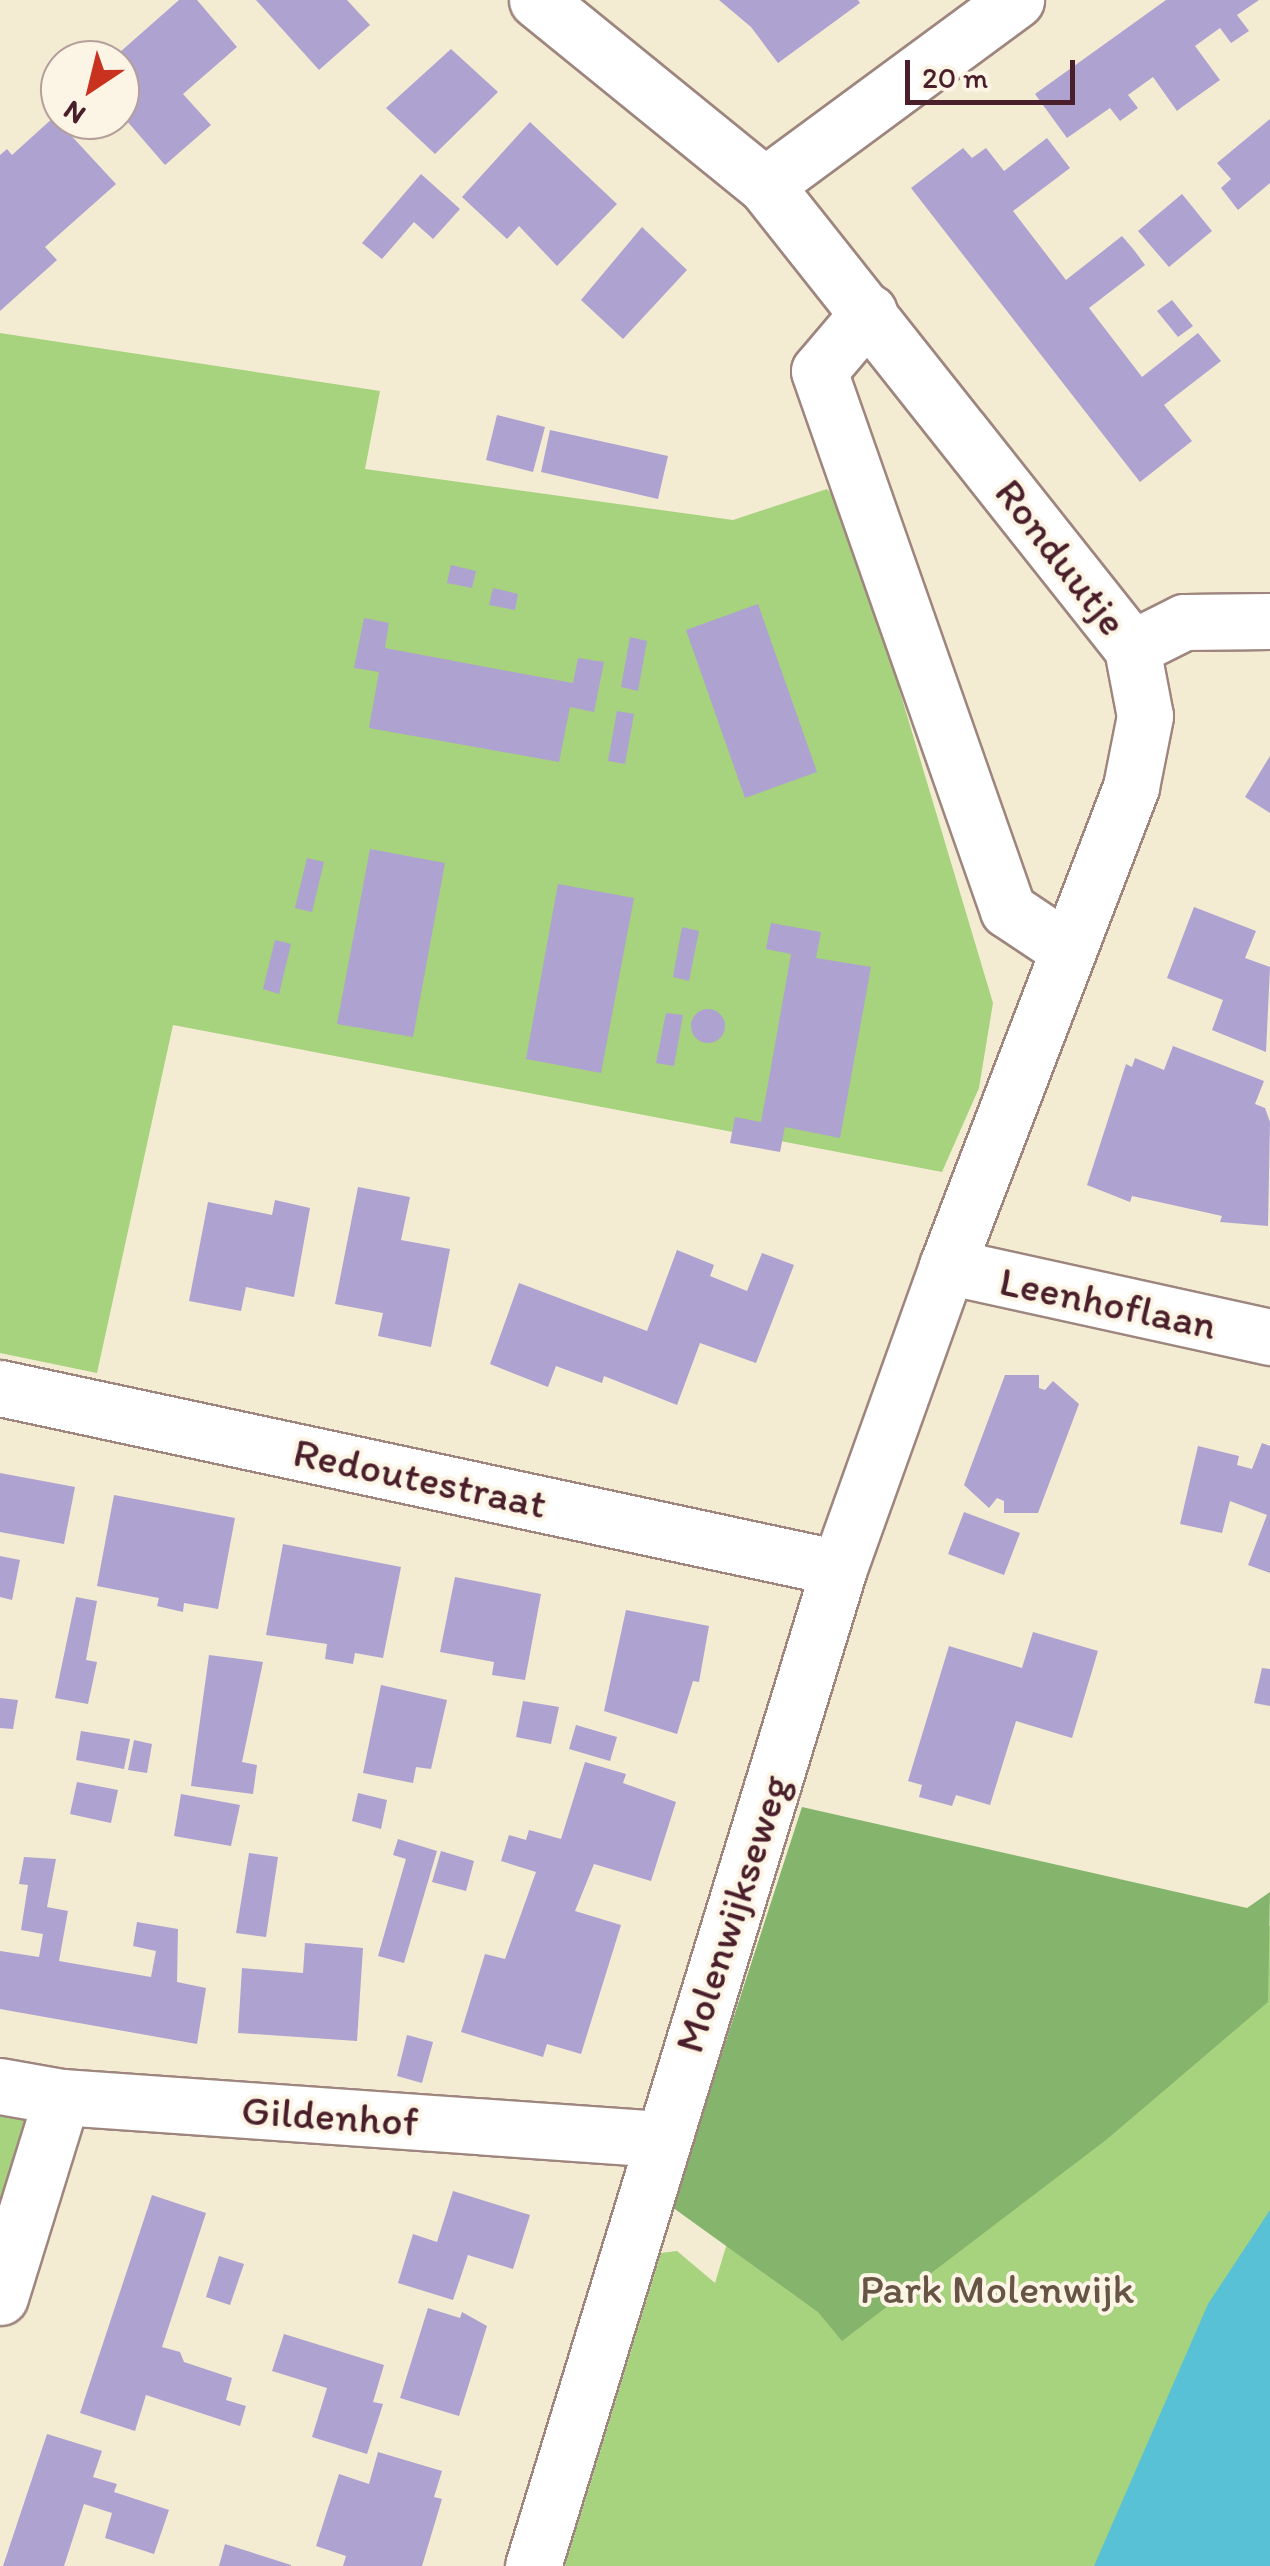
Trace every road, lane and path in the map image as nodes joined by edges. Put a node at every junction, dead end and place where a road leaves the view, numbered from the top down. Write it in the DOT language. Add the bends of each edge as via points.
graph roads {
  1 [pos="537,0"];
  2 [pos="1016,0"];
  3 [pos="765,184"];
  4 [pos="868,312"];
  5 [pos="1270,621"];
  6 [pos="1132,648"];
  7 [pos="1068,950"];
  8 [pos="947,1266"];
  9 [pos="1270,1337"];
  10 [pos="0,1388"];
  11 [pos="840,1568"];
  12 [pos="0,2086"];
  13 [pos="62,2097"];
  14 [pos="661,2139"];
  15 [pos="2,2284"];
  16 [pos="533,2566"];
  1 -- 3 [label="street, Ronduutje"];
  2 -- 3 [label="street"];
  3 -- 4 [label="street, Ronduutje"];
  4 -- 6 [label="street, Ronduutje"];
  4 -- 7 [label="street" via="819,371 1008,910"];
  5 -- 6 [label="street" via="1184,622"];
  6 -- 7 [label="street, Ronduutje" via="1145,716 1131,787"];
  7 -- 8 [label="street, Ronduutje"];
  8 -- 9 [label="street, Leenhoflaan"];
  8 -- 11 [label="street, Molenwijkseweg"];
  10 -- 11 [label="street, Redoutestraat"];
  11 -- 14 [label="street, Molenwijkseweg"];
  12 -- 13 [label="street, Gildenhof"];
  13 -- 14 [label="street, Gildenhof"];
  13 -- 15 [label="street"];
  14 -- 16 [label="street, Molenwijkseweg"];
}
